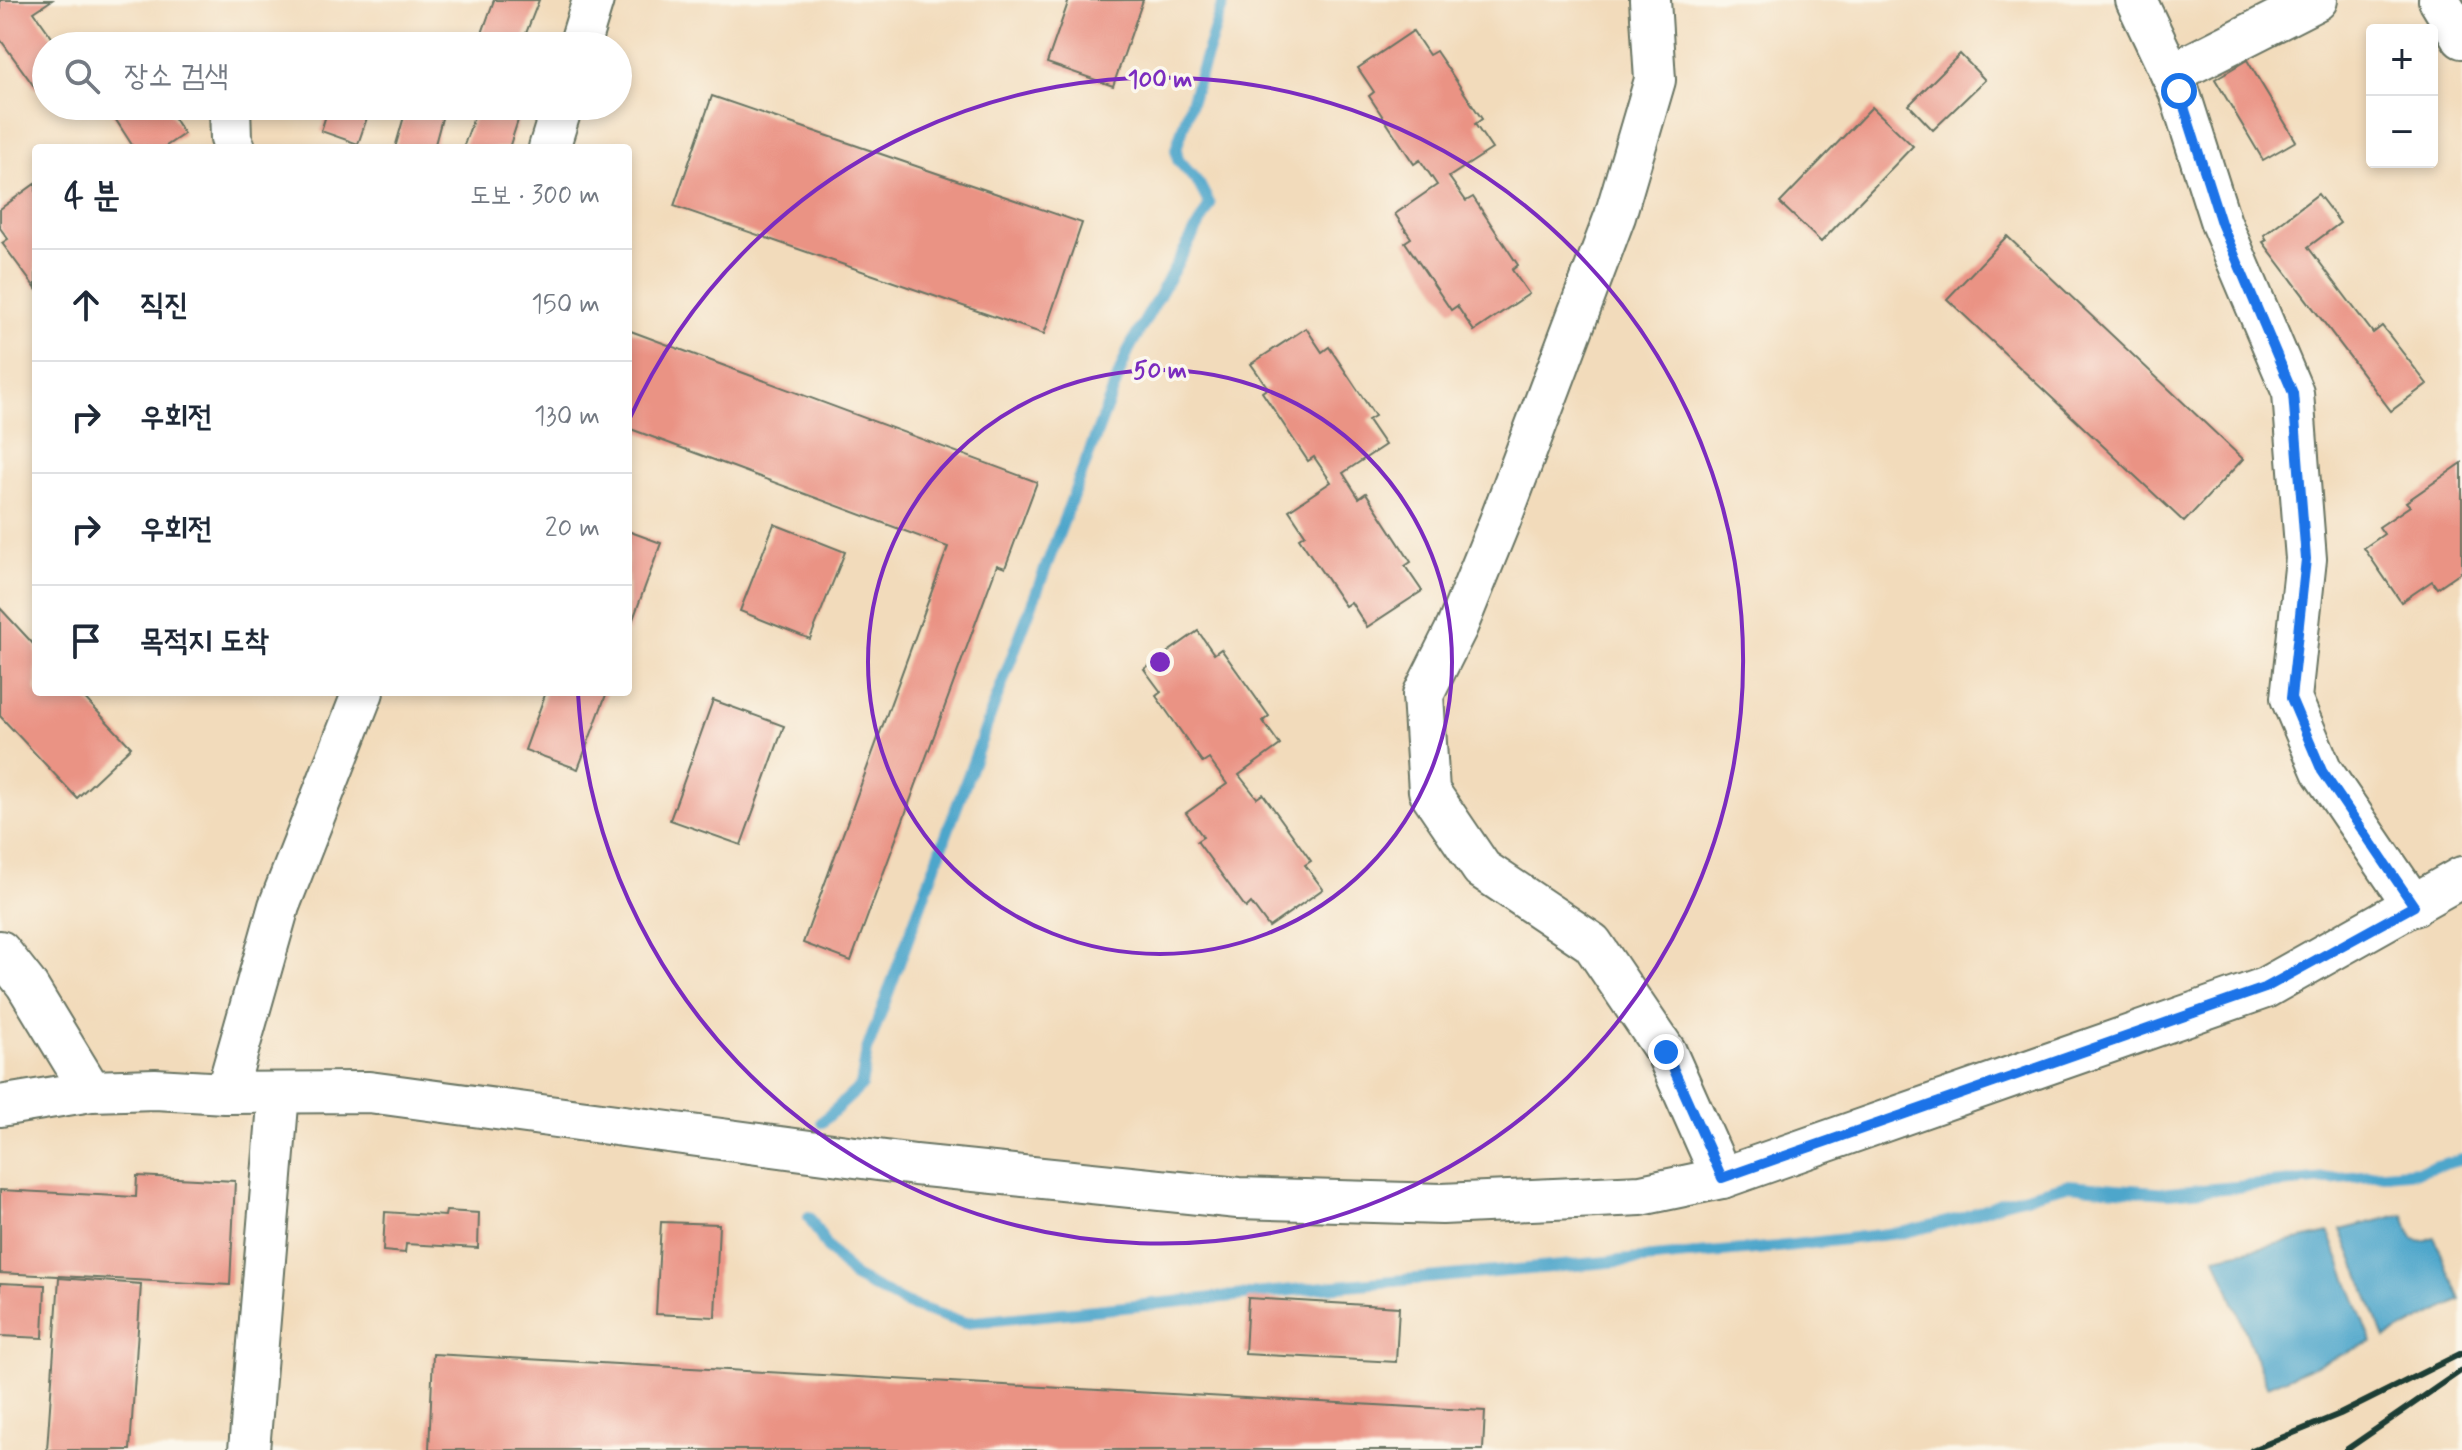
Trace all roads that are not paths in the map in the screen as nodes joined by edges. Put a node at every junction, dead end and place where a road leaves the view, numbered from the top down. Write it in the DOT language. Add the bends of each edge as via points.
graph roads {
  1 [pos="593,0"];
  2 [pos="1650,0"];
  3 [pos="2136,0"];
  4 [pos="2317,0"];
  5 [pos="2439,0"];
  6 [pos="583,32"];
  7 [pos="2462,38"];
  8 [pos="2171,74"];
  9 [pos="230,120"];
  10 [pos="558,120"];
  11 [pos="233,144"];
  12 [pos="550,144"];
  13 [pos="361,696"];
  14 [pos="2462,877"];
  15 [pos="2414,906"];
  16 [pos="0,951"];
  17 [pos="91,1091"];
  18 [pos="226,1093"];
  19 [pos="279,1093"];
  20 [pos="0,1106"];
  21 [pos="1722,1178"];
  22 [pos="249,1450"];
  1 -- 6 [label="street"];
  2 -- 21 [label="street" via="1655,80 1615,216 1500,521 1423,695 1429,791 1482,869 1592,943 1666,1052"];
  3 -- 8 [label="street"];
  4 -- 8 [label="street"];
  5 -- 7 [label="street"];
  8 -- 15 [label="street" via="2221,223 2293,393 2306,559 2291,698 2322,771"];
  9 -- 11 [label="street"];
  10 -- 12 [label="street"];
  13 -- 18 [label="street" via="279,906"];
  14 -- 15 [label="street"];
  15 -- 21 [label="street" via="2265,988"];
  16 -- 17 [label="street"];
  17 -- 18 [label="street"];
  17 -- 20 [label="street"];
  18 -- 19 [label="street"];
  19 -- 21 [label="street" via="369,1092 915,1165 1238,1198 1442,1204 1641,1195"];
  19 -- 22 [label="street"];
}
